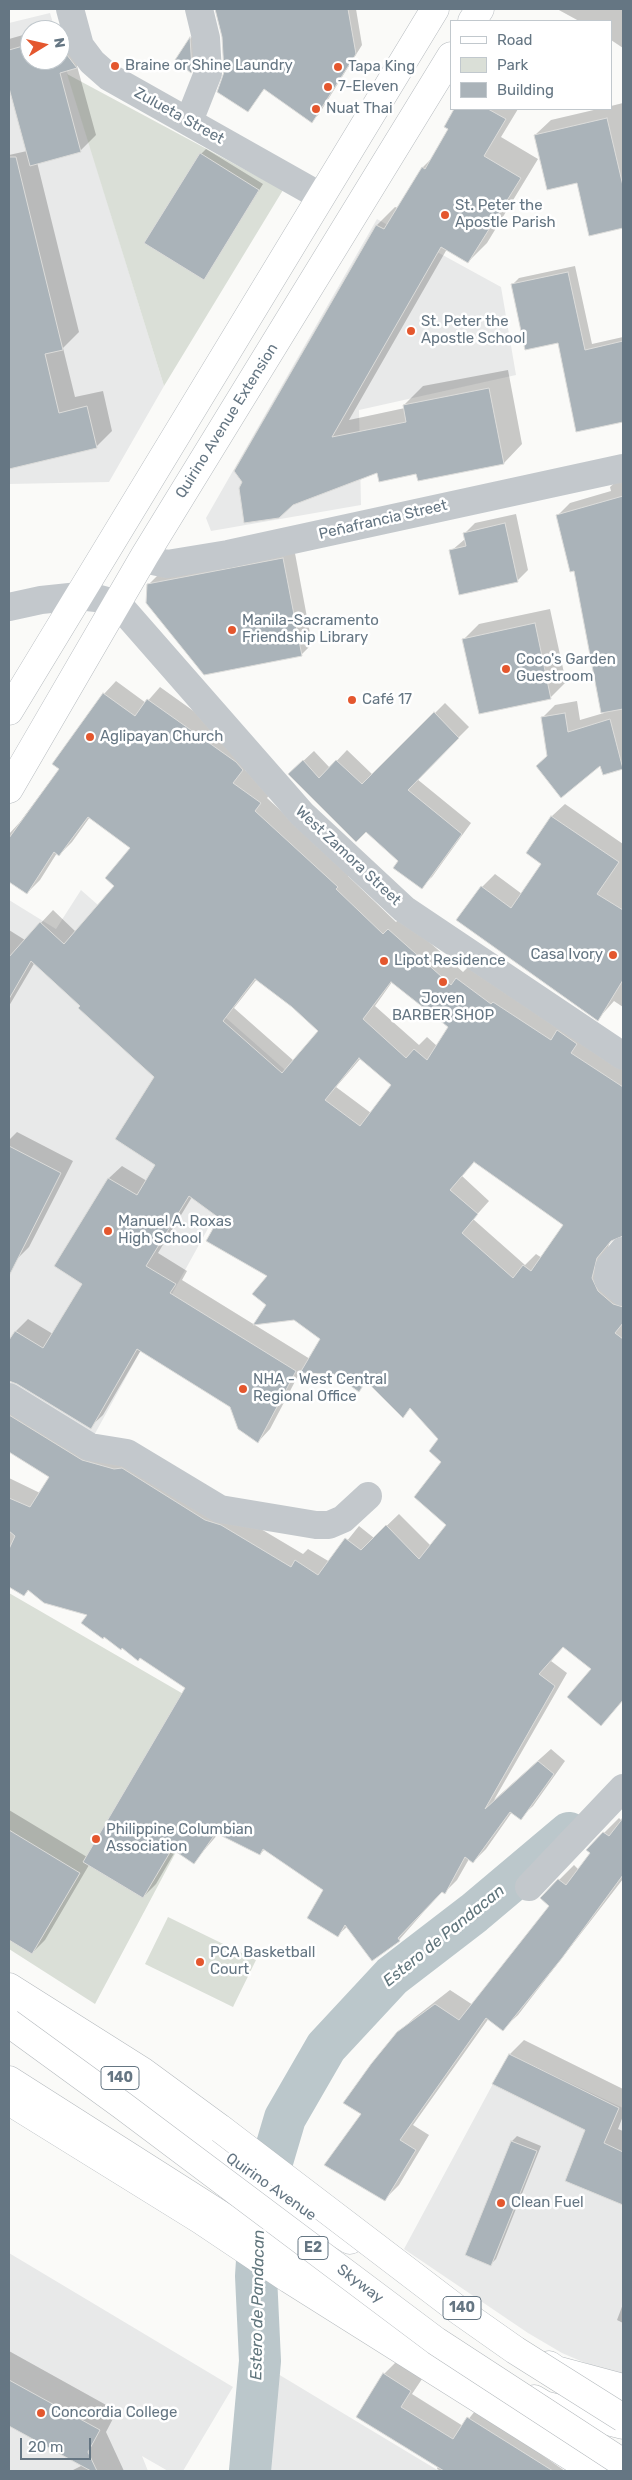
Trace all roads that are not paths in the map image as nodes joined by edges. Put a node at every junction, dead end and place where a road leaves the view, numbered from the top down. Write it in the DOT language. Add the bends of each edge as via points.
graph roads {
  1 [pos="70,9"];
  2 [pos="199,9"];
  3 [pos="480,9"];
  4 [pos="439,16"];
  5 [pos="473,20"];
  6 [pos="450,58"];
  7 [pos="190,121"];
  8 [pos="320,196"];
  9 [pos="623,468"];
  10 [pos="144,556"];
  11 [pos="79,596"];
  12 [pos="118,604"];
  13 [pos="9,607"];
  14 [pos="9,711"];
  15 [pos="9,789"];
  16 [pos="623,1056"];
  17 [pos="623,1251"];
  18 [pos="616,1285"];
  19 [pos="9,1397"];
  20 [pos="368,1496"];
  21 [pos="623,1788"];
  22 [pos="529,1887"];
  23 [pos="9,1987"];
  24 [pos="9,2007"];
  25 [pos="9,2023"];
  26 [pos="9,2039"];
  27 [pos="9,2080"];
  28 [pos="9,2101"];
  29 [pos="225,2155"];
  30 [pos="294,2272"];
  31 [pos="623,2388"];
  32 [pos="623,2418"];
  33 [pos="623,2425"];
  34 [pos="623,2463"];
  35 [pos="594,2471"];
  36 [pos="623,2471"];
  1 -- 7 [label="street, Zulueta Street" via="80,46 92,62 109,77"];
  2 -- 7 [label="street" via="206,38 208,73"];
  3 -- 5 [label="main road"];
  4 -- 8 [label="main road"];
  6 -- 10 [label="main road, Quirino Avenue Extension"];
  7 -- 8 [label="street, Zulueta Street"];
  8 -- 11 [label="main road"];
  9 -- 10 [label="street, Peñafrancia Street" via="228,554 166,564"];
  10 -- 12 [label="main road, Quirino Avenue Extension"];
  11 -- 12 [label="street"];
  11 -- 13 [label="street"];
  11 -- 14 [label="main road"];
  12 -- 15 [label="main road, Quirino Avenue Extension"];
  12 -- 16 [label="street, West Zamora Street" via="302,814 404,909"];
  17 -- 18 [label="street" via="609,1268"];
  19 -- 20 [label="street" via="90,1447 127,1454 220,1509 329,1525 343,1520"];
  21 -- 22 [label="street"];
  23 -- 32 [label="main road, bridge" via="142,2071 461,2312"];
  24 -- 29 [label="main road, Quirino Avenue / 140" via="126,2082"];
  25 -- 34 [label="main road, Skyway / E2, bridge" via="436,2341"];
  26 -- 29 [label="main road" via="95,2092"];
  27 -- 30 [label="main road, Skyway / E2"];
  28 -- 30 [label="main road" via="201,2220"];
  29 -- 31 [label="main road, Quirino Avenue / 140" via="306,2213 434,2293 482,2318 556,2370"];
  30 -- 33 [label="main road, bridge" via="421,2332 544,2405"];
  30 -- 35 [label="main road"];
  30 -- 36 [label="main road, Skyway / E2"];
}
